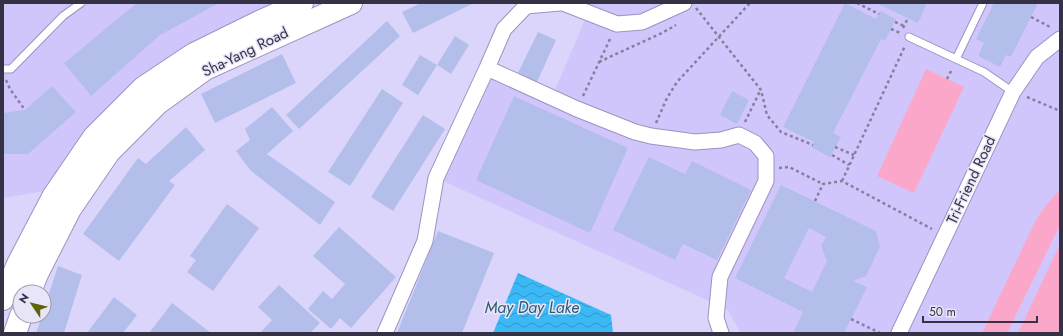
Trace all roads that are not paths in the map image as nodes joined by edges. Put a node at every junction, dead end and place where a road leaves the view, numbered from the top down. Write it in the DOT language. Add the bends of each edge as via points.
graph roads {
  1 [pos="81,3"];
  2 [pos="302,3"];
  3 [pos="351,3"];
  4 [pos="561,3"];
  5 [pos="983,3"];
  6 [pos="688,9"];
  7 [pos="1057,34"];
  8 [pos="909,37"];
  9 [pos="956,59"];
  10 [pos="487,68"];
  11 [pos="3,69"];
  12 [pos="1013,92"];
  13 [pos="33,284"];
  14 [pos="3,299"];
  15 [pos="385,333"];
  16 [pos="721,333"];
  17 [pos="899,333"];
  1 -- 11 [label="lane" via="63,16 11,69"];
  2 -- 14 [label="main road, Sha-Yang Road" via="257,22 194,54 144,88 94,137 53,198 18,264"];
  3 -- 13 [label="main road, Sha-Yang Road" via="205,69 158,103 109,152 70,209"];
  4 -- 6 [label="street" via="617,24 642,22"];
  4 -- 10 [label="street" via="526,6 504,29"];
  5 -- 9 [label="lane"];
  7 -- 12 [label="street, Tri-Friend Road" via="1037,57"];
  8 -- 9 [label="lane"];
  9 -- 12 [label="lane" via="984,72"];
  10 -- 15 [label="street" via="436,178 425,241"];
  10 -- 16 [label="street" via="635,132 695,142 738,136 755,142 766,156 766,181 720,277 716,318"];
  12 -- 17 [label="street, Tri-Friend Road"];
}
